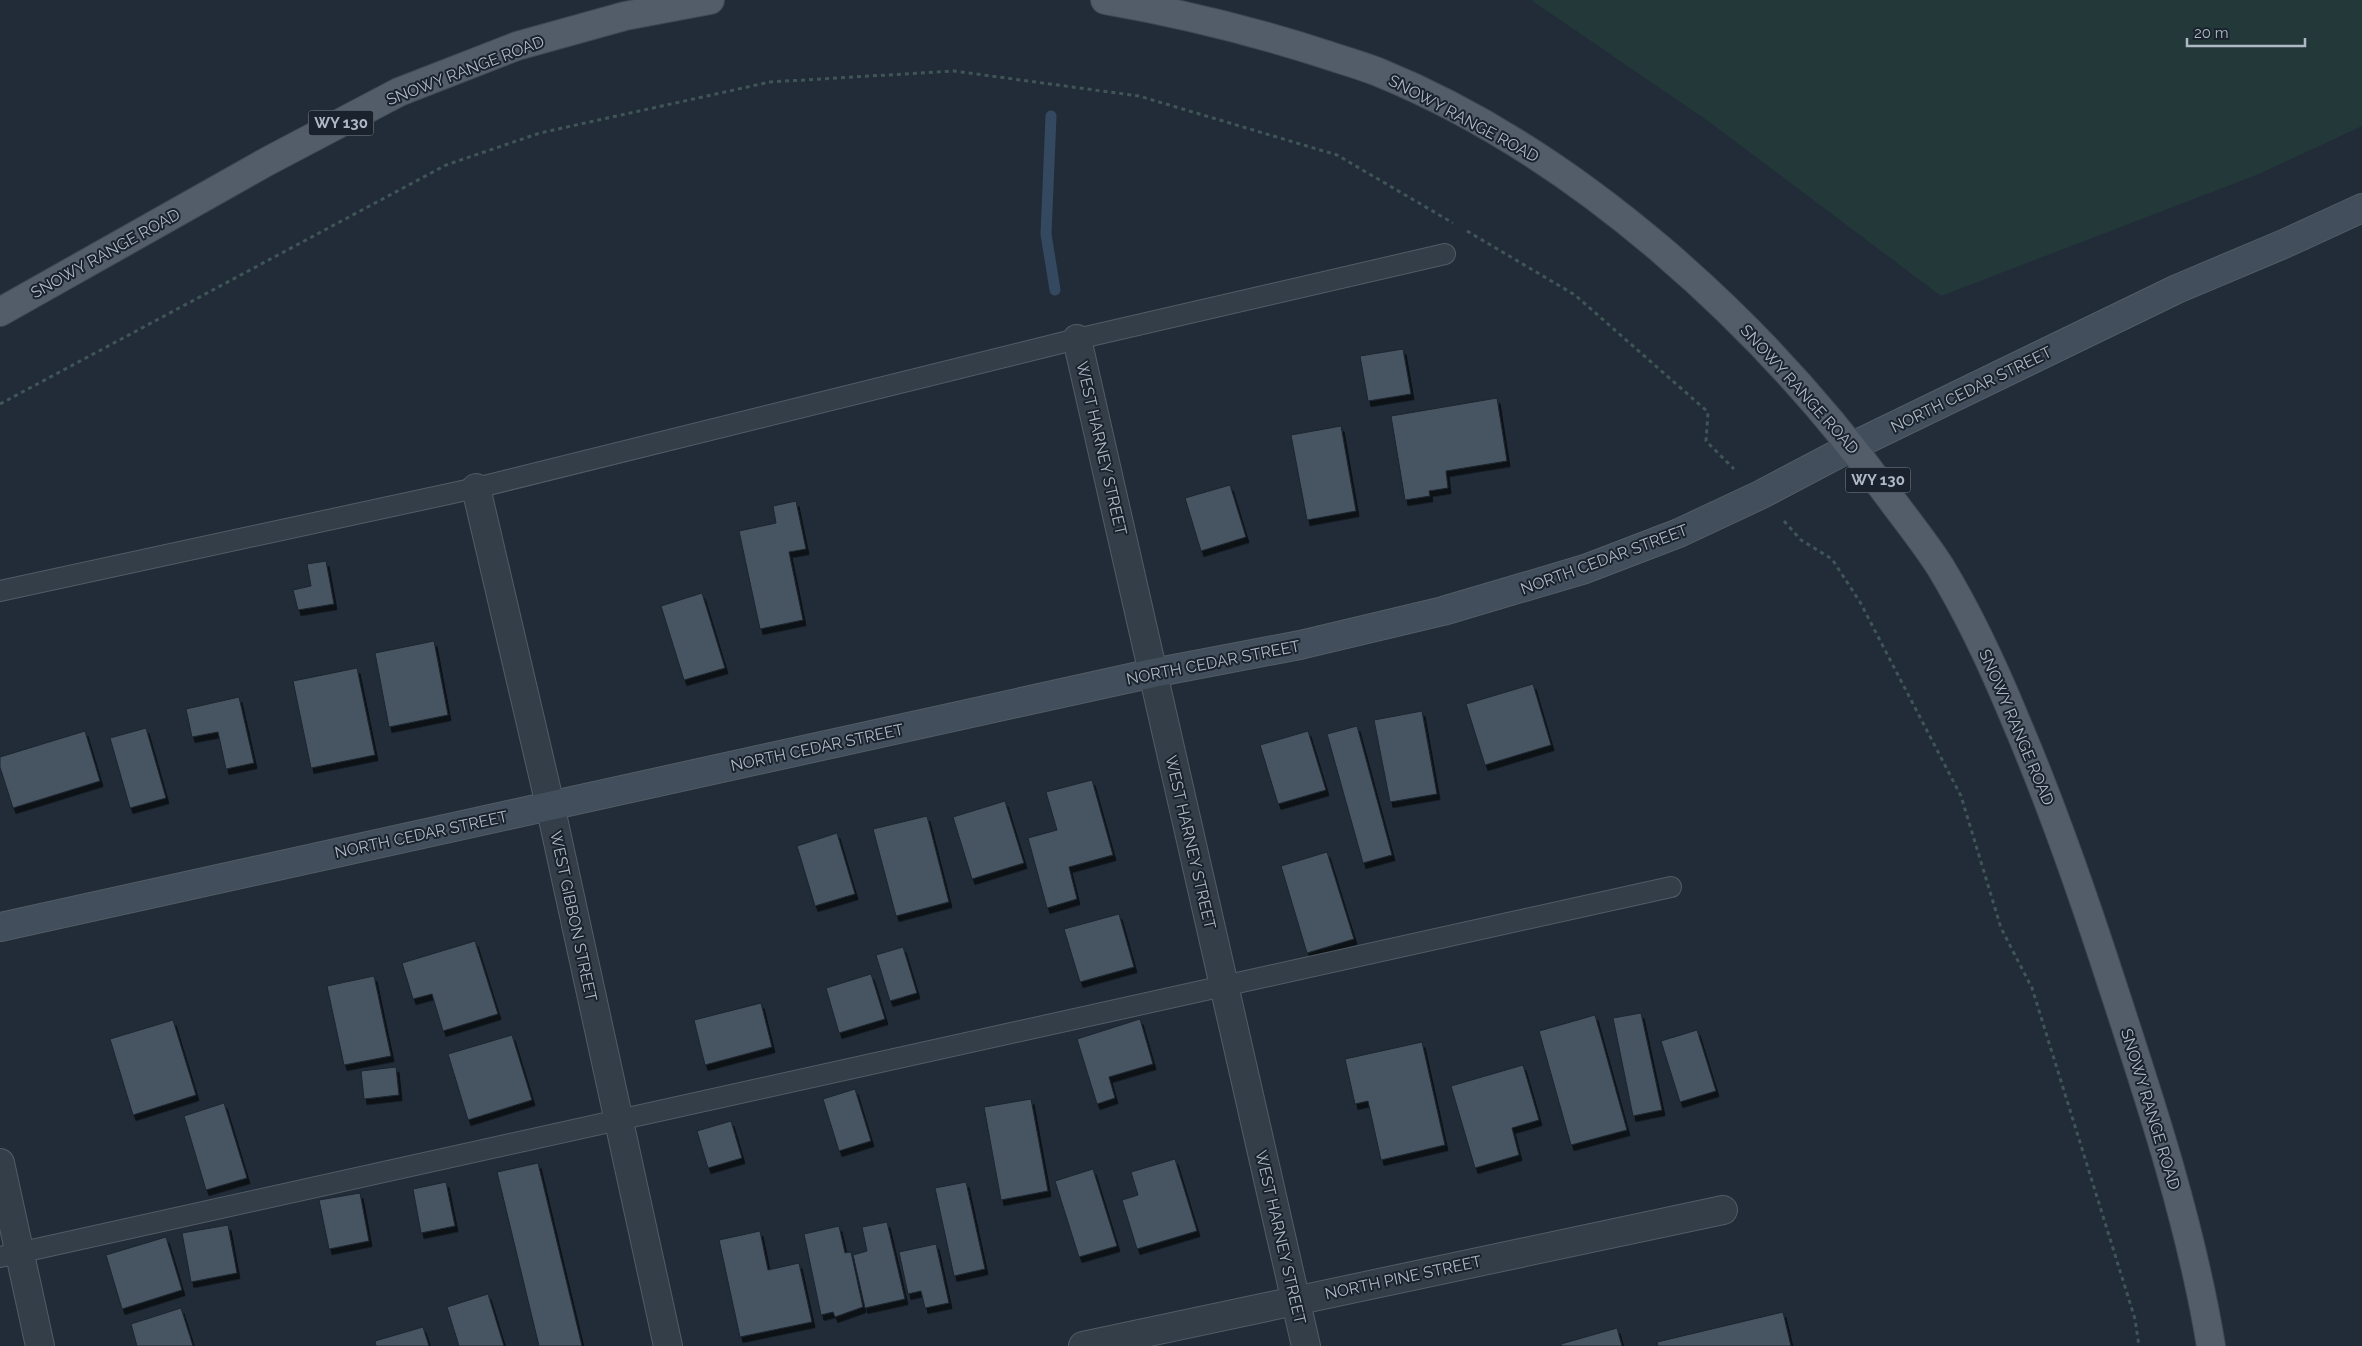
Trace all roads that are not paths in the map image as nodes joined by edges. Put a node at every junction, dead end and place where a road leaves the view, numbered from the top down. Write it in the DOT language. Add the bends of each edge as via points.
graph roads {
  1 [pos="710,0"];
  2 [pos="1105,0"];
  3 [pos="2362,208"];
  4 [pos="1445,254"];
  5 [pos="0,312"];
  6 [pos="1077,339"];
  7 [pos="1853,446"];
  8 [pos="476,488"];
  9 [pos="0,591"];
  10 [pos="1153,673"];
  11 [pos="550,805"];
  12 [pos="1671,887"];
  13 [pos="0,927"];
  14 [pos="1224,986"];
  15 [pos="618,1120"];
  16 [pos="0,1163"];
  17 [pos="1724,1210"];
  18 [pos="10,1255"];
  19 [pos="1295,1299"];
  20 [pos="40,1346"];
  21 [pos="668,1346"];
  22 [pos="1083,1346"];
  23 [pos="1306,1346"];
  24 [pos="2211,1346"];
  1 -- 5 [label="main road, SNOWY RANGE ROAD / WY 130" via="625,16 517,46 399,92 268,161"];
  2 -- 7 [label="main road, SNOWY RANGE ROAD / WY 130" via="1154,8 1257,34 1377,71 1505,137 1567,177 1680,267 1780,363"];
  3 -- 7 [label="street, NORTH CEDAR STREET" via="2177,289"];
  4 -- 6 [label="lane"];
  6 -- 8 [label="lane"];
  6 -- 10 [label="street, WEST HARNEY STREET"];
  7 -- 10 [label="street, NORTH CEDAR STREET" via="1679,533 1586,568 1443,611 1300,645"];
  7 -- 24 [label="main road, SNOWY RANGE ROAD / WY 130" via="1940,567 1991,662 2046,791 2158,1124 2204,1303"];
  8 -- 9 [label="lane"];
  8 -- 11 [label="street, WEST GIBBON STREET"];
  10 -- 11 [label="street, NORTH CEDAR STREET"];
  10 -- 14 [label="street, WEST HARNEY STREET"];
  11 -- 13 [label="street, NORTH CEDAR STREET"];
  11 -- 15 [label="street, WEST GIBBON STREET"];
  12 -- 14 [label="lane"];
  14 -- 15 [label="lane"];
  14 -- 19 [label="street, WEST HARNEY STREET"];
  15 -- 18 [label="lane"];
  15 -- 21 [label="street, WEST GIBBON STREET"];
  16 -- 18 [label="street"];
  17 -- 19 [label="street, NORTH PINE STREET"];
  18 -- 20 [label="street"];
  19 -- 22 [label="street, NORTH PINE STREET"];
  19 -- 23 [label="street, WEST HARNEY STREET"];
}
